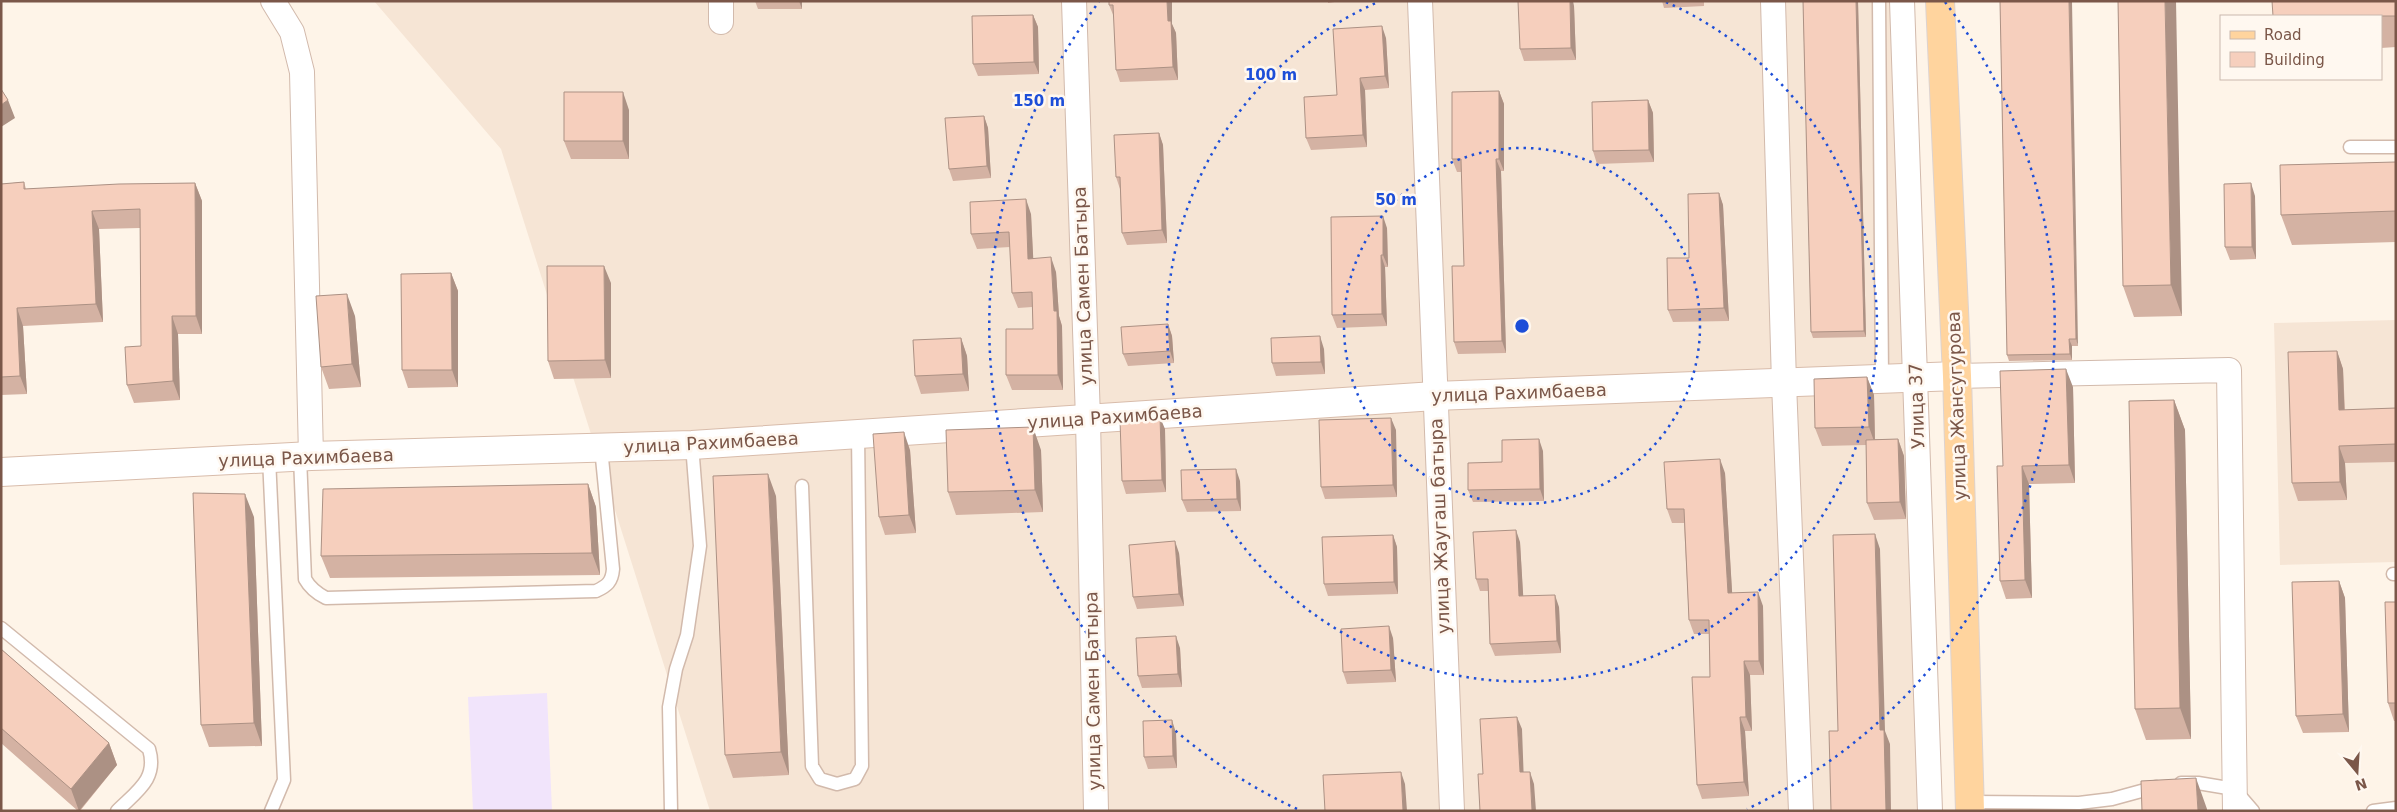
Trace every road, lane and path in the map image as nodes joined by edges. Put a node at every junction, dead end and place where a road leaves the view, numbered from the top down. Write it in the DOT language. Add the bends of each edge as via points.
graph roads {
  1 [pos="273,1"];
  2 [pos="1074,1"];
  3 [pos="1420,1"];
  4 [pos="1773,1"];
  5 [pos="1879,1"];
  6 [pos="1902,1"];
  7 [pos="1940,1"];
  8 [pos="2396,147"];
  9 [pos="2350,148"];
  10 [pos="1958,376"];
  11 [pos="1882,379"];
  12 [pos="1784,383"];
  13 [pos="1435,396"];
  14 [pos="1088,419"];
  15 [pos="858,434"];
  16 [pos="692,445"];
  17 [pos="601,448"];
  18 [pos="305,456"];
  19 [pos="269,458"];
  20 [pos="1,472"];
  21 [pos="802,486"];
  22 [pos="1,628"];
  23 [pos="2235,800"];
  24 [pos="1970,807"];
  25 [pos="2079,807"];
  26 [pos="2396,808"];
  27 [pos="117,811"];
  28 [pos="271,811"];
  29 [pos="671,811"];
  30 [pos="1096,811"];
  31 [pos="1452,811"];
  32 [pos="1801,811"];
  33 [pos="1930,811"];
  34 [pos="2253,811"];
  35 [pos="2373,811"];
  1 -- 18 [label="street" via="292,32 302,72"];
  2 -- 14 [label="street, улица Самен Батыра"];
  3 -- 13 [label="street, улица Жаугаш батыра"];
  4 -- 12 [label="street"];
  5 -- 11 [label="lane"];
  6 -- 33 [label="street, Улица 37"];
  7 -- 10 [label="main road, улица Жансугурова"];
  8 -- 9 [label="lane"];
  10 -- 11 [label="street, улица Рахимбаева"];
  10 -- 23 [label="street, улица Рахимбаева" via="2228,370"];
  10 -- 24 [label="main road, улица Жансугурова"];
  11 -- 12 [label="street, улица Рахимбаева"];
  12 -- 13 [label="street, улица Рахимбаева"];
  12 -- 32 [label="street"];
  13 -- 14 [label="street, улица Рахимбаева"];
  13 -- 31 [label="street, улица Жаугаш батыра"];
  14 -- 15 [label="street, улица Рахимбаева"];
  14 -- 30 [label="street, улица Самен Батыра"];
  15 -- 16 [label="street, улица Рахимбаева"];
  15 -- 21 [label="lane" via="862,766 855,779 837,784 820,779 812,766"];
  16 -- 17 [label="street, улица Рахимбаева"];
  16 -- 29 [label="lane" via="700,546 687,635 669,707"];
  17 -- 18 [label="street, улица Рахимбаева"];
  17 -- 18 [label="lane" via="613,570 612,580 596,591 326,598 317,594 305,578"];
  18 -- 19 [label="street, улица Рахимбаева"];
  19 -- 20 [label="street, улица Рахимбаева"];
  19 -- 28 [label="lane" via="284,780"];
  22 -- 27 [label="lane" via="149,749 153,762 150,778"];
  23 -- 25 [label="lane" via="2198,783 2168,784"];
  23 -- 34 [label="lane"];
  24 -- 25 [label="lane"];
  26 -- 35 [label="lane"];
}
